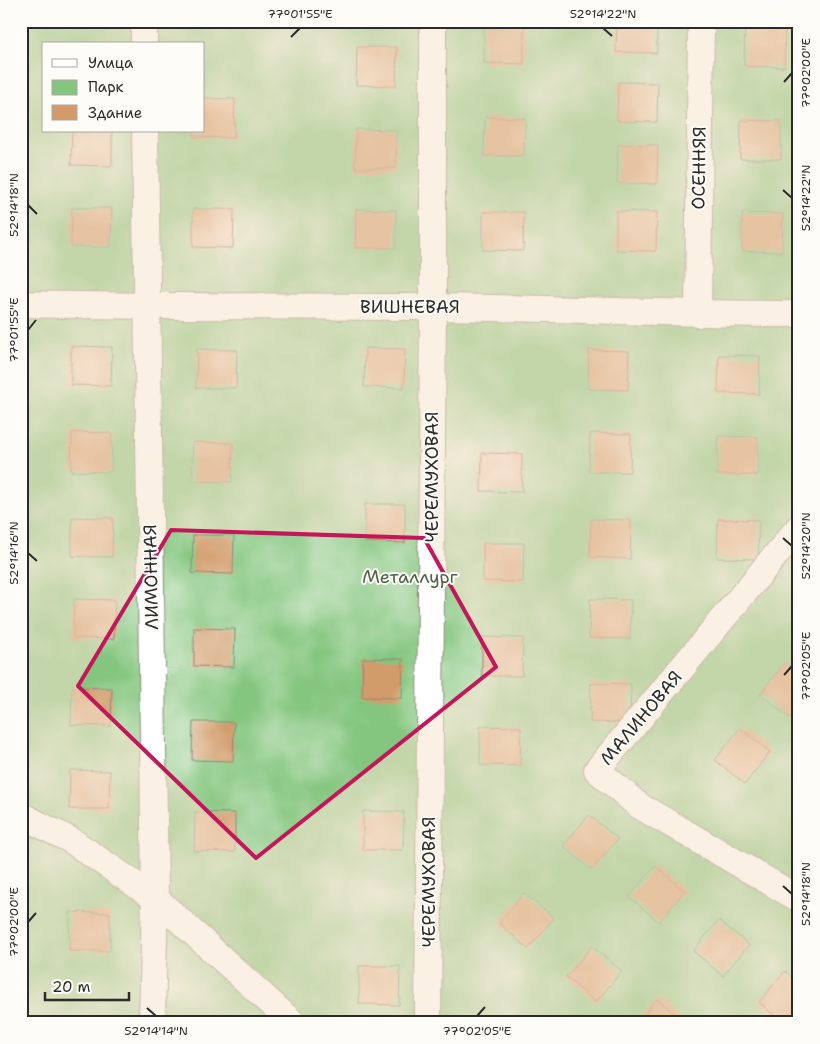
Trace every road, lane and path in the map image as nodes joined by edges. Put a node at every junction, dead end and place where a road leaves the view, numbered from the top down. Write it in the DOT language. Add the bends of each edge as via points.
graph roads {
  1 [pos="144,21"];
  2 [pos="433,21"];
  3 [pos="701,21"];
  4 [pos="144,42"];
  5 [pos="145,132"];
  6 [pos="21,304"];
  7 [pos="147,307"];
  8 [pos="433,307"];
  9 [pos="698,314"];
  10 [pos="799,314"];
  11 [pos="799,527"];
  12 [pos="21,815"];
  13 [pos="155,898"];
  14 [pos="799,899"];
  15 [pos="152,1023"];
  16 [pos="293,1023"];
  17 [pos="428,1023"];
  1 -- 4 [label="street"];
  2 -- 8 [label="street, ЧЕРЕМУХОВАЯ"];
  3 -- 9 [label="street, ОСЕННЯЯ"];
  5 -- 7 [label="street, ЛИМОННАЯ"];
  6 -- 7 [label="street, ВИШНЕВАЯ"];
  7 -- 8 [label="street, ВИШНЕВАЯ"];
  7 -- 13 [label="street, ЛИМОННАЯ"];
  8 -- 9 [label="street, ВИШНЕВАЯ"];
  8 -- 17 [label="street, ЧЕРЕМУХОВАЯ"];
  9 -- 10 [label="street, ВИШНЕВАЯ"];
  11 -- 14 [label="street, МАЛИНОВАЯ" via="597,770 638,805"];
  12 -- 13 [label="street" via="72,841"];
  13 -- 15 [label="street, ЛИМОННАЯ"];
  13 -- 16 [label="street"];
}
